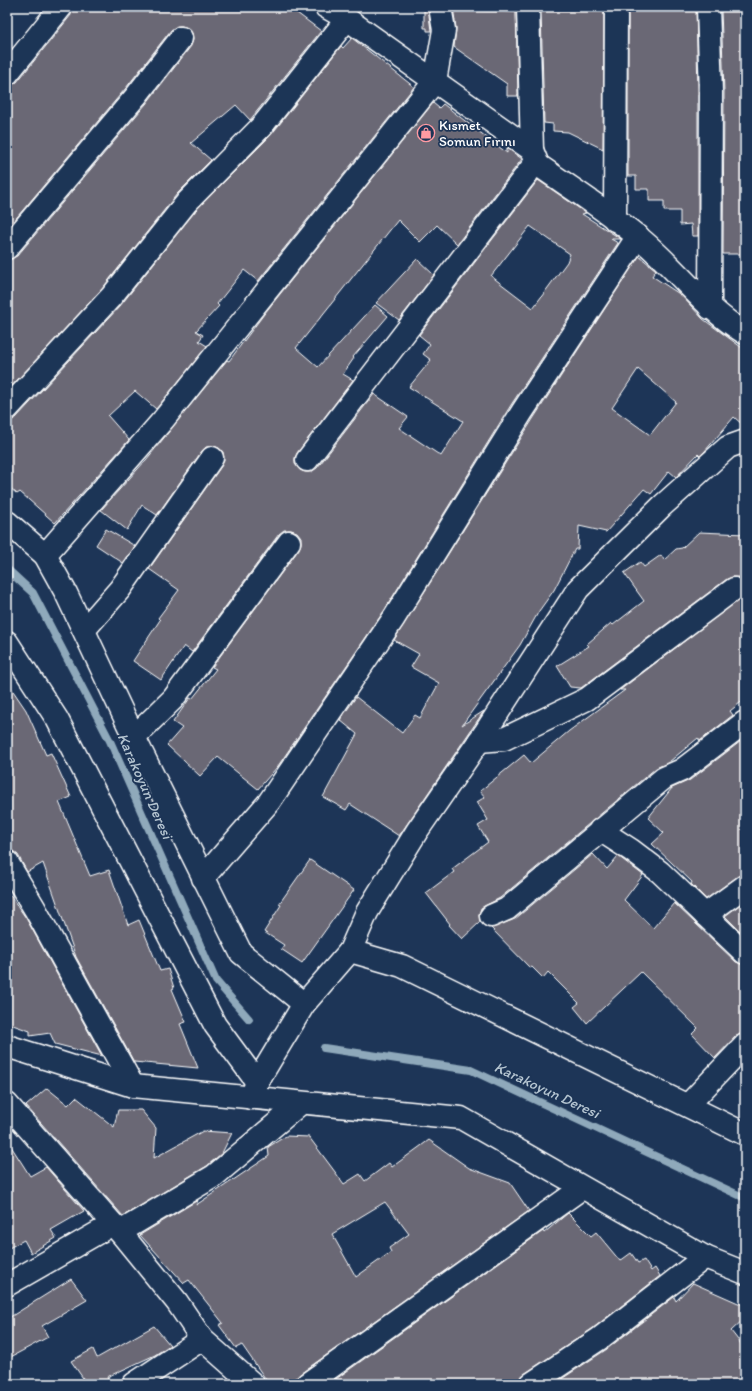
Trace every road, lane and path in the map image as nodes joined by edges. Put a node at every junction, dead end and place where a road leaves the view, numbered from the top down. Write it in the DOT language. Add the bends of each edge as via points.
graph roads {
  1 [pos="61,7"];
  2 [pos="326,7"];
  3 [pos="440,7"];
  4 [pos="528,7"];
  5 [pos="616,7"];
  6 [pos="708,7"];
  7 [pos="347,19"];
  8 [pos="181,38"];
  9 [pos="7,74"];
  10 [pos="435,81"];
  11 [pos="534,156"];
  12 [pos="615,220"];
  13 [pos="638,236"];
  14 [pos="7,248"];
  15 [pos="710,308"];
  16 [pos="745,333"];
  17 [pos="7,409"];
  18 [pos="745,441"];
  19 [pos="212,458"];
  20 [pos="307,460"];
  21 [pos="7,522"];
  22 [pos="289,542"];
  23 [pos="45,555"];
  24 [pos="734,589"];
  25 [pos="84,630"];
  26 [pos="7,642"];
  27 [pos="745,722"];
  28 [pos="134,737"];
  29 [pos="479,741"];
  30 [pos="600,830"];
  31 [pos="7,862"];
  32 [pos="203,878"];
  33 [pos="745,886"];
  34 [pos="705,915"];
  35 [pos="491,916"];
  36 [pos="350,951"];
  37 [pos="745,953"];
  38 [pos="304,1004"];
  39 [pos="7,1046"];
  40 [pos="745,1046"];
  41 [pos="133,1086"];
  42 [pos="254,1090"];
  43 [pos="301,1103"];
  44 [pos="7,1104"];
  45 [pos="688,1105"];
  46 [pos="745,1134"];
  47 [pos="582,1188"];
  48 [pos="117,1228"];
  49 [pos="705,1257"];
  50 [pos="745,1274"];
  51 [pos="7,1285"];
  52 [pos="202,1340"];
  53 [pos="134,1384"];
  54 [pos="253,1384"];
  55 [pos="307,1384"];
  56 [pos="531,1384"];
  1 -- 9 [label="street"];
  2 -- 7 [label="street"];
  3 -- 10 [label="street" via="444,30"];
  4 -- 11 [label="street"];
  5 -- 12 [label="street"];
  6 -- 15 [label="street" via="711,92"];
  7 -- 10 [label="street"];
  7 -- 17 [label="street" via="262,126 187,202 111,297"];
  8 -- 14 [label="street"];
  10 -- 11 [label="street"];
  10 -- 23 [label="street" via="163,420"];
  11 -- 12 [label="street"];
  11 -- 20 [label="street"];
  12 -- 13 [label="street"];
  13 -- 15 [label="street"];
  13 -- 32 [label="street" via="522,412 394,618 268,802"];
  15 -- 16 [label="street"];
  18 -- 29 [label="street" via="728,447 662,506 578,589"];
  19 -- 25 [label="street" via="120,589"];
  21 -- 23 [label="street"];
  22 -- 28 [label="street" via="173,699"];
  23 -- 25 [label="street"];
  24 -- 29 [label="street" via="587,699 504,739"];
  25 -- 28 [label="street"];
  26 -- 42 [label="street" via="57,719 215,1025"];
  27 -- 30 [label="street" via="682,770 664,778"];
  28 -- 32 [label="street"];
  29 -- 36 [label="street" via="417,831 367,912"];
  30 -- 34 [label="street" via="660,872"];
  30 -- 35 [label="street" via="507,909"];
  31 -- 41 [label="street"];
  32 -- 38 [label="street" via="241,953"];
  33 -- 34 [label="street"];
  34 -- 37 [label="street"];
  36 -- 38 [label="street"];
  36 -- 45 [label="street" via="402,966"];
  38 -- 42 [label="street"];
  39 -- 41 [label="street"];
  40 -- 45 [label="street"];
  41 -- 42 [label="street"];
  42 -- 43 [label="street"];
  43 -- 47 [label="street" via="461,1118"];
  43 -- 48 [label="street" via="214,1176"];
  44 -- 48 [label="street"];
  45 -- 46 [label="street"];
  47 -- 49 [label="street"];
  47 -- 55 [label="street"];
  48 -- 51 [label="street"];
  48 -- 52 [label="street" via="177,1302"];
  49 -- 50 [label="street"];
  49 -- 56 [label="street" via="599,1339"];
  52 -- 53 [label="street"];
  52 -- 54 [label="street"];
}
